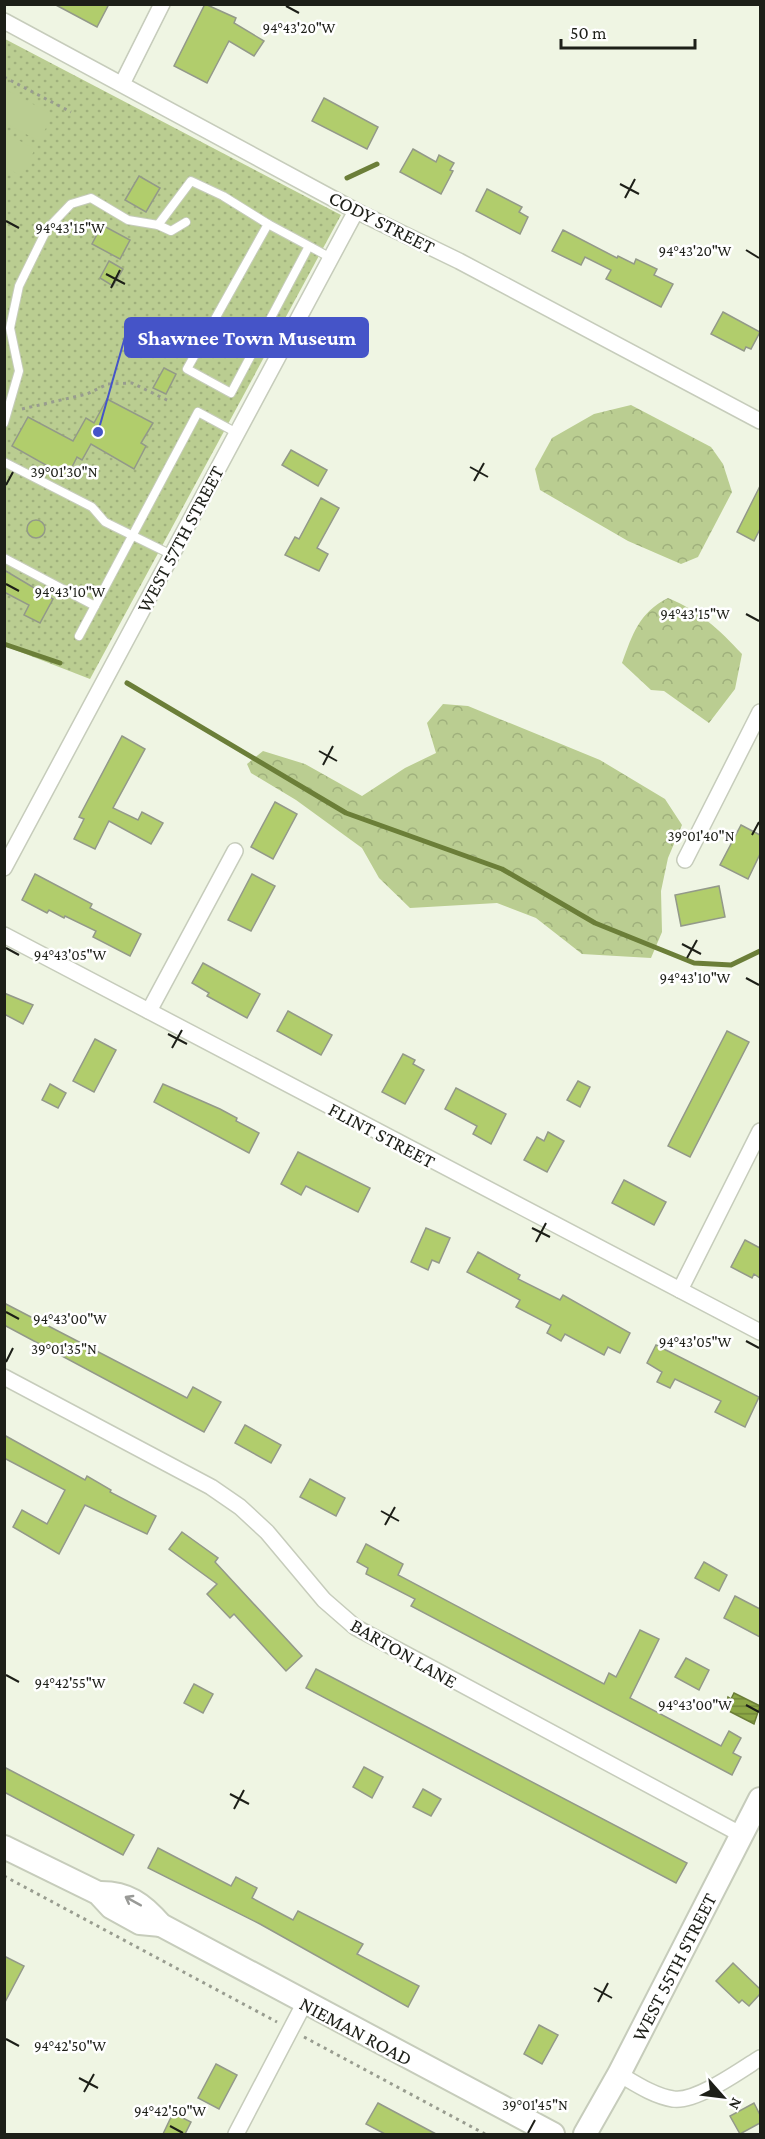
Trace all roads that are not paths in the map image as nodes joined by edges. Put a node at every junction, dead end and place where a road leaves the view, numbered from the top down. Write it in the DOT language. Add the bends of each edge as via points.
graph roads {
  1 [pos="162,4"];
  2 [pos="4,21"];
  3 [pos="122,84"];
  4 [pos="356,211"];
  5 [pos="186,222"];
  6 [pos="268,224"];
  7 [pos="158,225"];
  8 [pos="309,246"];
  9 [pos="331,258"];
  10 [pos="760,421"];
  11 [pos="4,423"];
  12 [pos="237,433"];
  13 [pos="4,462"];
  14 [pos="132,536"];
  15 [pos="172,555"];
  16 [pos="4,558"];
  17 [pos="95,606"];
  18 [pos="79,636"];
  19 [pos="760,712"];
  20 [pos="235,851"];
  21 [pos="685,860"];
  22 [pos="4,868"];
  23 [pos="4,935"];
  24 [pos="149,1011"];
  25 [pos="760,1131"];
  26 [pos="680,1290"];
  27 [pos="760,1332"];
  28 [pos="4,1377"];
  29 [pos="760,1798"];
  30 [pos="742,1835"];
  31 [pos="4,1847"];
  32 [pos="304,2004"];
  33 [pos="760,2058"];
  34 [pos="619,2074"];
  35 [pos="236,2134"];
  36 [pos="553,2134"];
  37 [pos="585,2134"];
  1 -- 3 [label="street"];
  2 -- 3 [label="street, CODY STREET"];
  3 -- 4 [label="street, CODY STREET"];
  4 -- 9 [label="street, WEST 57TH STREET"];
  4 -- 10 [label="street, CODY STREET" via="459,261"];
  5 -- 7 [label="lane" via="171,231"];
  6 -- 7 [label="lane" via="191,181"];
  6 -- 8 [label="lane"];
  6 -- 8 [label="lane" via="187,369 231,393"];
  7 -- 11 [label="lane" via="128,220 91,198 71,204 47,229 19,286 10,328 18,371"];
  8 -- 9 [label="lane"];
  9 -- 12 [label="street, WEST 57TH STREET"];
  12 -- 14 [label="lane" via="198,412"];
  12 -- 15 [label="street, WEST 57TH STREET"];
  13 -- 14 [label="lane" via="92,507 105,522"];
  14 -- 15 [label="lane"];
  14 -- 17 [label="lane"];
  15 -- 22 [label="street, WEST 57TH STREET"];
  16 -- 17 [label="lane"];
  17 -- 18 [label="lane"];
  19 -- 21 [label="street"];
  20 -- 24 [label="street"];
  23 -- 24 [label="street, FLINT STREET"];
  24 -- 26 [label="street, FLINT STREET"];
  25 -- 26 [label="street"];
  26 -- 27 [label="street, FLINT STREET"];
  28 -- 30 [label="street, BARTON LANE" via="211,1487 240,1507 267,1532 324,1600 365,1633"];
  29 -- 30 [label="main road, WEST 55TH STREET"];
  30 -- 34 [label="main road, WEST 55TH STREET"];
  31 -- 32 [label="main road, NIEMAN ROAD" via="98,1893 111,1907 140,1923 161,1926"];
  32 -- 35 [label="street"];
  32 -- 36 [label="main road, NIEMAN ROAD"];
  33 -- 34 [label="street" via="697,2095 675,2100 648,2091"];
  34 -- 37 [label="main road, WEST 55TH STREET"];
}
